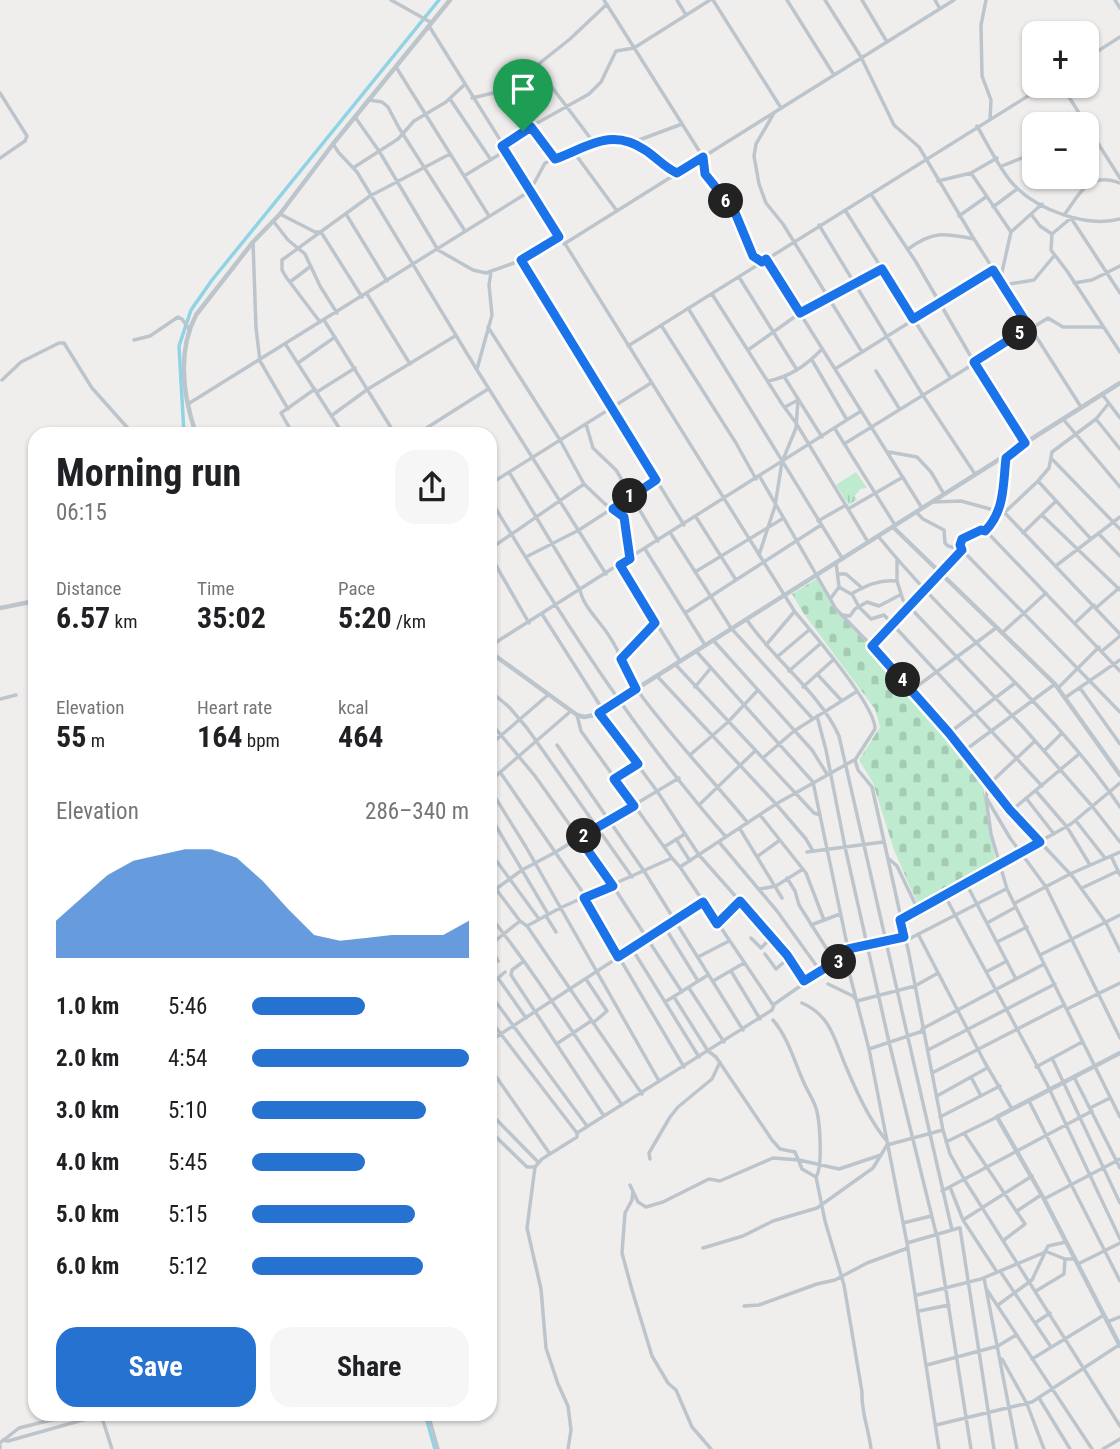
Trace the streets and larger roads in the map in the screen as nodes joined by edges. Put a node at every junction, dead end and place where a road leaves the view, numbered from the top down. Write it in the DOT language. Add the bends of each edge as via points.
graph roads {
  1 [pos="391,0"];
  2 [pos="450,0"];
  3 [pos="677,0"];
  4 [pos="712,0"];
  5 [pos="787,0"];
  6 [pos="825,0"];
  7 [pos="862,0"];
  8 [pos="935,0"];
  9 [pos="954,0"];
  10 [pos="986,0"];
  11 [pos="1115,0"];
  12 [pos="606,2"];
  13 [pos="1120,8"];
  14 [pos="940,9"];
  15 [pos="686,15"];
  16 [pos="430,25"];
  17 [pos="1120,37"];
  18 [pos="887,42"];
  19 [pos="634,48"];
  20 [pos="1099,50"];
  21 [pos="861,57"];
  22 [pos="536,66"];
  23 [pos="396,67"];
  24 [pos="834,75"];
  25 [pos="464,85"];
  26 [pos="0,93"];
  27 [pos="500,93"];
  28 [pos="472,98"];
  29 [pos="1024,98"];
  30 [pos="450,99"];
  31 [pos="369,100"];
  32 [pos="568,106"];
  33 [pos="782,108"];
  34 [pos="775,112"];
  35 [pos="427,114"];
  36 [pos="355,117"];
  37 [pos="990,119"];
  38 [pos="682,124"];
  39 [pos="977,126"];
  40 [pos="531,127"];
  41 [pos="523,131"];
  42 [pos="403,133"];
  43 [pos="631,141"];
  44 [pos="594,143"];
  45 [pos="333,144"];
  46 [pos="1099,145"];
  47 [pos="502,146"];
  48 [pos="379,151"];
  49 [pos="505,151"];
  50 [pos="573,151"];
  51 [pos="450,154"];
  52 [pos="703,157"];
  53 [pos="0,158"];
  54 [pos="1022,158"];
  55 [pos="555,159"];
  56 [pos="997,159"];
  57 [pos="491,160"];
  58 [pos="925,160"];
  59 [pos="1002,166"];
  60 [pos="353,168"];
  61 [pos="424,168"];
  62 [pos="677,173"];
  63 [pos="971,173"];
  64 [pos="464,176"];
  65 [pos="938,181"];
  66 [pos="1099,181"];
  67 [pos="1120,181"];
  68 [pos="398,183"];
  69 [pos="1017,189"];
  70 [pos="1082,189"];
  71 [pos="530,191"];
  72 [pos="871,194"];
  73 [pos="370,196"];
  74 [pos="986,197"];
  75 [pos="1042,204"];
  76 [pos="993,207"];
  77 [pos="845,210"];
  78 [pos="617,211"];
  79 [pos="280,214"];
  80 [pos="1031,214"];
  81 [pos="346,215"];
  82 [pos="1064,215"];
  83 [pos="489,216"];
  84 [pos="959,216"];
  85 [pos="1071,218"];
  86 [pos="1120,219"];
  87 [pos="272,220"];
  88 [pos="820,225"];
  89 [pos="465,231"];
  90 [pos="321,232"];
  91 [pos="1011,232"];
  92 [pos="1052,234"];
  93 [pos="559,237"];
  94 [pos="974,239"];
  95 [pos="794,241"];
  96 [pos="253,242"];
  97 [pos="564,244"];
  98 [pos="300,249"];
  99 [pos="908,249"];
  100 [pos="438,250"];
  101 [pos="1054,256"];
  102 [pos="521,260"];
  103 [pos="764,260"];
  104 [pos="412,265"];
  105 [pos="311,266"];
  106 [pos="1120,266"];
  107 [pos="882,269"];
  108 [pos="993,270"];
  109 [pos="491,272"];
  110 [pos="1107,273"];
  111 [pos="739,276"];
  112 [pos="387,281"];
  113 [pos="290,282"];
  114 [pos="855,283"];
  115 [pos="1002,283"];
  116 [pos="1074,283"];
  117 [pos="1120,293"];
  118 [pos="712,294"];
  119 [pos="365,296"];
  120 [pos="829,297"];
  121 [pos="940,302"];
  122 [pos="688,308"];
  123 [pos="337,313"];
  124 [pos="800,313"];
  125 [pos="913,319"];
  126 [pos="322,322"];
  127 [pos="661,325"];
  128 [pos="488,327"];
  129 [pos="1029,327"];
  130 [pos="1102,327"];
  131 [pos="189,329"];
  132 [pos="774,332"];
  133 [pos="888,335"];
  134 [pos="455,336"];
  135 [pos="335,337"];
  136 [pos="134,340"];
  137 [pos="286,345"];
  138 [pos="628,346"];
  139 [pos="822,349"];
  140 [pos="748,350"];
  141 [pos="862,352"];
  142 [pos="1120,352"];
  143 [pos="812,360"];
  144 [pos="260,361"];
  145 [pos="974,362"];
  146 [pos="298,363"];
  147 [pos="410,364"];
  148 [pos="355,368"];
  149 [pos="835,369"];
  150 [pos="477,370"];
  151 [pos="797,370"];
  152 [pos="876,371"];
  153 [pos="950,377"];
  154 [pos="785,378"];
  155 [pos="2,380"];
  156 [pos="768,381"];
  157 [pos="651,383"];
  158 [pos="1120,383"];
  159 [pos="368,389"];
  160 [pos="488,389"];
  161 [pos="316,391"];
  162 [pos="922,394"];
  163 [pos="1102,394"];
  164 [pos="799,400"];
  165 [pos="1109,403"];
  166 [pos="188,404"];
  167 [pos="785,407"];
  168 [pos="1081,407"];
  169 [pos="612,408"];
  170 [pos="899,408"];
  171 [pos="288,409"];
  172 [pos="861,411"];
  173 [pos="331,415"];
  174 [pos="1120,418"];
  175 [pos="1063,419"];
  176 [pos="1096,419"];
  177 [pos="847,420"];
  178 [pos="796,423"];
  179 [pos="586,424"];
  180 [pos="871,426"];
  181 [pos="128,427"];
  182 [pos="194,427"];
  183 [pos="289,427"];
  184 [pos="339,427"];
  185 [pos="391,427"];
  186 [pos="428,427"];
  187 [pos="835,428"];
  188 [pos="1075,436"];
  189 [pos="822,437"];
  190 [pos="560,440"];
  191 [pos="1025,443"];
  192 [pos="844,444"];
  193 [pos="810,445"];
  194 [pos="1120,449"];
  195 [pos="886,450"];
  196 [pos="1013,450"];
  197 [pos="532,458"];
  198 [pos="1051,458"];
  199 [pos="782,462"];
  200 [pos="509,472"];
  201 [pos="975,474"];
  202 [pos="903,477"];
  203 [pos="758,478"];
  204 [pos="497,480"];
  205 [pos="656,480"];
  206 [pos="1038,481"];
  207 [pos="584,484"];
  208 [pos="1120,486"];
  209 [pos="875,494"];
  210 [pos="944,494"];
  211 [pos="631,495"];
  212 [pos="724,500"];
  213 [pos="559,501"];
  214 [pos="1056,501"];
  215 [pos="932,502"];
  216 [pos="775,506"];
  217 [pos="847,507"];
  218 [pos="922,508"];
  219 [pos="613,509"];
  220 [pos="497,510"];
  221 [pos="916,512"];
  222 [pos="1004,512"];
  223 [pos="1042,515"];
  224 [pos="536,516"];
  225 [pos="996,516"];
  226 [pos="696,517"];
  227 [pos="1120,517"];
  228 [pos="782,519"];
  229 [pos="1113,522"];
  230 [pos="820,523"];
  231 [pos="992,523"];
  232 [pos="684,525"];
  233 [pos="894,526"];
  234 [pos="767,529"];
  235 [pos="1120,529"];
  236 [pos="579,530"];
  237 [pos="985,531"];
  238 [pos="511,533"];
  239 [pos="671,533"];
  240 [pos="1023,533"];
  241 [pos="1098,534"];
  242 [pos="878,536"];
  243 [pos="748,538"];
  244 [pos="1091,539"];
  245 [pos="659,541"];
  246 [pos="797,541"];
  247 [pos="868,542"];
  248 [pos="497,544"];
  249 [pos="552,544"];
  250 [pos="645,549"];
  251 [pos="962,550"];
  252 [pos="1078,550"];
  253 [pos="758,555"];
  254 [pos="721,556"];
  255 [pos="1120,556"];
  256 [pos="525,557"];
  257 [pos="842,558"];
  258 [pos="630,559"];
  259 [pos="897,559"];
  260 [pos="836,562"];
  261 [pos="764,563"];
  262 [pos="620,565"];
  263 [pos="1057,565"];
  264 [pos="497,567"];
  265 [pos="695,573"];
  266 [pos="606,574"];
  267 [pos="838,574"];
  268 [pos="940,574"];
  269 [pos="817,575"];
  270 [pos="737,580"];
  271 [pos="897,581"];
  272 [pos="839,587"];
  273 [pos="861,587"];
  274 [pos="1119,588"];
  275 [pos="924,589"];
  276 [pos="580,590"];
  277 [pos="1046,593"];
  278 [pos="852,594"];
  279 [pos="900,595"];
  280 [pos="785,596"];
  281 [pos="710,597"];
  282 [pos="831,598"];
  283 [pos="28,602"];
  284 [pos="555,606"];
  285 [pos="908,606"];
  286 [pos="1095,606"];
  287 [pos="859,607"];
  288 [pos="0,608"];
  289 [pos="794,612"];
  290 [pos="685,613"];
  291 [pos="542,614"];
  292 [pos="840,614"];
  293 [pos="1023,614"];
  294 [pos="746,619"];
  295 [pos="1075,622"];
  296 [pos="529,623"];
  297 [pos="655,623"];
  298 [pos="891,625"];
  299 [pos="731,628"];
  300 [pos="996,628"];
  301 [pos="809,630"];
  302 [pos="1002,633"];
  303 [pos="1120,635"];
  304 [pos="713,640"];
  305 [pos="497,642"];
  306 [pos="976,642"];
  307 [pos="820,643"];
  308 [pos="705,645"];
  309 [pos="765,645"];
  310 [pos="872,646"];
  311 [pos="1100,649"];
  312 [pos="696,651"];
  313 [pos="497,657"];
  314 [pos="777,657"];
  315 [pos="957,657"];
  316 [pos="621,659"];
  317 [pos="833,660"];
  318 [pos="1120,660"];
  319 [pos="678,663"];
  320 [pos="1113,664"];
  321 [pos="1077,668"];
  322 [pos="710,669"];
  323 [pos="789,671"];
  324 [pos="1120,671"];
  325 [pos="937,672"];
  326 [pos="817,674"];
  327 [pos="657,676"];
  328 [pos="1089,681"];
  329 [pos="1015,683"];
  330 [pos="1057,686"];
  331 [pos="695,687"];
  332 [pos="803,687"];
  333 [pos="1080,688"];
  334 [pos="636,689"];
  335 [pos="758,690"];
  336 [pos="912,690"];
  337 [pos="856,692"];
  338 [pos="16,695"];
  339 [pos="548,695"];
  340 [pos="1066,697"];
  341 [pos="497,698"];
  342 [pos="996,698"];
  343 [pos="0,699"];
  344 [pos="618,699"];
  345 [pos="1032,700"];
  346 [pos="842,701"];
  347 [pos="744,706"];
  348 [pos="571,711"];
  349 [pos="601,711"];
  350 [pos="824,712"];
  351 [pos="1120,712"];
  352 [pos="975,713"];
  353 [pos="577,715"];
  354 [pos="1012,715"];
  355 [pos="814,717"];
  356 [pos="519,719"];
  357 [pos="728,722"];
  358 [pos="497,729"];
  359 [pos="991,730"];
  360 [pos="794,731"];
  361 [pos="501,733"];
  362 [pos="949,733"];
  363 [pos="1062,733"];
  364 [pos="497,737"];
  365 [pos="712,737"];
  366 [pos="1035,741"];
  367 [pos="535,742"];
  368 [pos="779,744"];
  369 [pos="1120,744"];
  370 [pos="557,745"];
  371 [pos="755,751"];
  372 [pos="964,751"];
  373 [pos="1044,751"];
  374 [pos="1080,754"];
  375 [pos="518,755"];
  376 [pos="690,755"];
  377 [pos="763,758"];
  378 [pos="1016,758"];
  379 [pos="855,760"];
  380 [pos="638,764"];
  381 [pos="846,764"];
  382 [pos="741,767"];
  383 [pos="1060,770"];
  384 [pos="500,772"];
  385 [pos="828,773"];
  386 [pos="497,775"];
  387 [pos="1120,775"];
  388 [pos="678,778"];
  389 [pos="614,779"];
  390 [pos="813,782"];
  391 [pos="1120,783"];
  392 [pos="988,785"];
  393 [pos="1042,786"];
  394 [pos="719,787"];
  395 [pos="1036,790"];
  396 [pos="1109,790"];
  397 [pos="657,791"];
  398 [pos="796,793"];
  399 [pos="986,798"];
  400 [pos="1026,799"];
  401 [pos="497,801"];
  402 [pos="776,804"];
  403 [pos="699,805"];
  404 [pos="634,806"];
  405 [pos="1092,806"];
  406 [pos="1120,807"];
  407 [pos="1011,811"];
  408 [pos="760,815"];
  409 [pos="820,816"];
  410 [pos="611,820"];
  411 [pos="1076,821"];
  412 [pos="748,823"];
  413 [pos="1067,827"];
  414 [pos="497,828"];
  415 [pos="598,828"];
  416 [pos="740,828"];
  417 [pos="685,834"];
  418 [pos="1055,834"];
  419 [pos="726,837"];
  420 [pos="579,838"];
  421 [pos="676,839"];
  422 [pos="780,840"];
  423 [pos="719,842"];
  424 [pos="883,842"];
  425 [pos="1040,842"];
  426 [pos="1120,842"];
  427 [pos="862,845"];
  428 [pos="664,847"];
  429 [pos="845,847"];
  430 [pos="827,849"];
  431 [pos="813,851"];
  432 [pos="807,852"];
  433 [pos="1120,852"];
  434 [pos="554,853"];
  435 [pos="1022,854"];
  436 [pos="699,855"];
  437 [pos="758,856"];
  438 [pos="1111,856"];
  439 [pos="887,857"];
  440 [pos="671,858"];
  441 [pos="1105,858"];
  442 [pos="497,861"];
  443 [pos="690,861"];
  444 [pos="535,863"];
  445 [pos="1090,864"];
  446 [pos="999,865"];
  447 [pos="680,867"];
  448 [pos="803,869"];
  449 [pos="522,870"];
  450 [pos="645,871"];
  451 [pos="1119,873"];
  452 [pos="1070,874"];
  453 [pos="632,877"];
  454 [pos="510,878"];
  455 [pos="788,878"];
  456 [pos="967,885"];
  457 [pos="497,886"];
  458 [pos="613,886"];
  459 [pos="776,886"];
  460 [pos="1046,887"];
  461 [pos="758,888"];
  462 [pos="1082,888"];
  463 [pos="1007,889"];
  464 [pos="497,894"];
  465 [pos="945,896"];
  466 [pos="585,897"];
  467 [pos="782,898"];
  468 [pos="740,901"];
  469 [pos="703,902"];
  470 [pos="977,904"];
  471 [pos="1015,905"];
  472 [pos="560,908"];
  473 [pos="918,910"];
  474 [pos="840,914"];
  475 [pos="547,915"];
  476 [pos="956,915"];
  477 [pos="1120,915"];
  478 [pos="539,919"];
  479 [pos="675,919"];
  480 [pos="824,920"];
  481 [pos="900,920"];
  482 [pos="520,921"];
  483 [pos="987,923"];
  484 [pos="1106,923"];
  485 [pos="497,924"];
  486 [pos="717,924"];
  487 [pos="811,925"];
  488 [pos="527,926"];
  489 [pos="664,926"];
  490 [pos="1027,928"];
  491 [pos="556,932"];
  492 [pos="505,934"];
  493 [pos="918,934"];
  494 [pos="648,937"];
  495 [pos="772,937"];
  496 [pos="751,938"];
  497 [pos="905,939"];
  498 [pos="1072,939"];
  499 [pos="497,940"];
  500 [pos="729,941"];
  501 [pos="885,941"];
  502 [pos="997,942"];
  503 [pos="867,945"];
  504 [pos="631,947"];
  505 [pos="848,949"];
  506 [pos="1120,951"];
  507 [pos="765,954"];
  508 [pos="1040,955"];
  509 [pos="618,957"];
  510 [pos="698,957"];
  511 [pos="789,958"];
  512 [pos="524,961"];
  513 [pos="1007,961"];
  514 [pos="835,962"];
  515 [pos="744,963"];
  516 [pos="843,963"];
  517 [pos="1045,964"];
  518 [pos="731,971"];
  519 [pos="505,972"];
  520 [pos="821,972"];
  521 [pos="986,972"];
  522 [pos="596,973"];
  523 [pos="938,973"];
  524 [pos="708,974"];
  525 [pos="498,978"];
  526 [pos="586,979"];
  527 [pos="1016,979"];
  528 [pos="698,981"];
  529 [pos="713,981"];
  530 [pos="804,981"];
  531 [pos="1120,983"];
  532 [pos="828,984"];
  533 [pos="1055,984"];
  534 [pos="915,986"];
  535 [pos="689,988"];
  536 [pos="569,989"];
  537 [pos="995,990"];
  538 [pos="897,991"];
  539 [pos="682,992"];
  540 [pos="1098,993"];
  541 [pos="879,995"];
  542 [pos="674,997"];
  543 [pos="551,1001"];
  544 [pos="858,1001"];
  545 [pos="665,1002"];
  546 [pos="802,1003"];
  547 [pos="497,1004"];
  548 [pos="774,1005"];
  549 [pos="1066,1007"];
  550 [pos="537,1010"];
  551 [pos="958,1010"];
  552 [pos="1006,1010"];
  553 [pos="526,1018"];
  554 [pos="760,1019"];
  555 [pos="773,1020"];
  556 [pos="592,1022"];
  557 [pos="513,1027"];
  558 [pos="967,1029"];
  559 [pos="1016,1029"];
  560 [pos="497,1030"];
  561 [pos="743,1030"];
  562 [pos="923,1030"];
  563 [pos="573,1033"];
  564 [pos="500,1034"];
  565 [pos="497,1036"];
  566 [pos="906,1037"];
  567 [pos="1120,1038"];
  568 [pos="724,1042"];
  569 [pos="889,1042"];
  570 [pos="1082,1042"];
  571 [pos="558,1043"];
  572 [pos="716,1046"];
  573 [pos="869,1049"];
  574 [pos="977,1049"];
  575 [pos="928,1050"];
  576 [pos="708,1051"];
  577 [pos="1120,1053"];
  578 [pos="699,1057"];
  579 [pos="716,1057"];
  580 [pos="1052,1058"];
  581 [pos="720,1062"];
  582 [pos="684,1067"];
  583 [pos="1036,1067"];
  584 [pos="1094,1067"];
  585 [pos="988,1068"];
  586 [pos="932,1073"];
  587 [pos="971,1077"];
  588 [pos="1074,1077"];
  589 [pos="497,1078"];
  590 [pos="659,1082"];
  591 [pos="1064,1082"];
  592 [pos="1000,1086"];
  593 [pos="1049,1090"];
  594 [pos="642,1094"];
  595 [pos="937,1096"];
  596 [pos="981,1096"];
  597 [pos="1110,1097"];
  598 [pos="1029,1101"];
  599 [pos="622,1105"];
  600 [pos="1012,1109"];
  601 [pos="1091,1110"];
  602 [pos="604,1116"];
  603 [pos="996,1116"];
  604 [pos="940,1117"];
  605 [pos="1081,1117"];
  606 [pos="1120,1117"];
  607 [pos="497,1121"];
  608 [pos="1066,1125"];
  609 [pos="587,1126"];
  610 [pos="943,1130"];
  611 [pos="577,1133"];
  612 [pos="964,1133"];
  613 [pos="929,1134"];
  614 [pos="1046,1136"];
  615 [pos="497,1137"];
  616 [pos="913,1138"];
  617 [pos="946,1142"];
  618 [pos="887,1143"];
  619 [pos="1017,1151"];
  620 [pos="550,1154"];
  621 [pos="881,1155"];
  622 [pos="649,1159"];
  623 [pos="800,1160"];
  624 [pos="1118,1160"];
  625 [pos="537,1165"];
  626 [pos="820,1166"];
  627 [pos="987,1167"];
  628 [pos="1103,1167"];
  629 [pos="1120,1168"];
  630 [pos="1090,1175"];
  631 [pos="1032,1176"];
  632 [pos="816,1177"];
  633 [pos="964,1179"];
  634 [pos="630,1185"];
  635 [pos="1071,1185"];
  636 [pos="950,1187"];
  637 [pos="633,1191"];
  638 [pos="942,1191"];
  639 [pos="1004,1193"];
  640 [pos="1043,1197"];
  641 [pos="1120,1203"];
  642 [pos="822,1204"];
  643 [pos="982,1207"];
  644 [pos="1017,1212"];
  645 [pos="931,1216"];
  646 [pos="963,1220"];
  647 [pos="903,1223"];
  648 [pos="967,1226"];
  649 [pos="960,1228"];
  650 [pos="952,1230"];
  651 [pos="937,1233"];
  652 [pos="1004,1240"];
  653 [pos="1120,1241"];
  654 [pos="1066,1242"];
  655 [pos="908,1246"];
  656 [pos="703,1248"];
  657 [pos="1105,1251"];
  658 [pos="1044,1252"];
  659 [pos="1065,1259"];
  660 [pos="1077,1261"];
  661 [pos="1018,1263"];
  662 [pos="999,1272"];
  663 [pos="841,1276"];
  664 [pos="984,1278"];
  665 [pos="1120,1281"];
  666 [pos="1030,1282"];
  667 [pos="968,1283"];
  668 [pos="947,1289"];
  669 [pos="987,1290"];
  670 [pos="1036,1291"];
  671 [pos="1014,1294"];
  672 [pos="917,1295"];
  673 [pos="949,1305"];
  674 [pos="744,1306"];
  675 [pos="997,1306"];
  676 [pos="919,1311"];
  677 [pos="1050,1313"];
  678 [pos="1104,1315"];
  679 [pos="1120,1317"];
  680 [pos="1107,1322"];
  681 [pos="1035,1323"];
  682 [pos="1117,1334"];
  683 [pos="1016,1335"];
  684 [pos="1065,1338"];
  685 [pos="998,1346"];
  686 [pos="1051,1346"];
  687 [pos="1120,1346"];
  688 [pos="978,1351"];
  689 [pos="1000,1355"];
  690 [pos="956,1356"];
  691 [pos="1032,1359"];
  692 [pos="927,1365"];
  693 [pos="1084,1368"];
  694 [pos="1051,1389"];
  695 [pos="1039,1398"];
  696 [pos="1027,1404"];
  697 [pos="1010,1407"];
  698 [pos="989,1413"];
  699 [pos="966,1418"];
  700 [pos="46,1421"];
  701 [pos="81,1421"];
  702 [pos="101,1421"];
  703 [pos="430,1421"];
  704 [pos="936,1425"];
  705 [pos="1120,1426"];
  706 [pos="1120,1439"];
  707 [pos="1,1446"];
  708 [pos="113,1449"];
  709 [pos="438,1449"];
  710 [pos="568,1449"];
  711 [pos="711,1449"];
  712 [pos="871,1449"];
  713 [pos="939,1449"];
  714 [pos="971,1449"];
  715 [pos="994,1449"];
  716 [pos="1017,1449"];
  717 [pos="1044,1449"];
  718 [pos="1070,1449"];
  719 [pos="1092,1449"];
  720 [pos="1103,1449"];
  1 -- 16 [label="street"];
  2 -- 16 [label="street"];
  3 -- 15 [label="street"];
  4 -- 15 [label="street"];
  4 -- 33 [label="street"];
  5 -- 24 [label="street"];
  6 -- 21 [label="street"];
  7 -- 18 [label="street"];
  8 -- 14 [label="street"];
  9 -- 14 [label="street"];
  10 -- 37 [label="street" via="981,25 982,76 991,100"];
  11 -- 13 [label="street"];
  12 -- 19 [label="street"];
  12 -- 22 [label="street"];
  14 -- 18 [label="street"];
  15 -- 19 [label="street"];
  16 -- 23 [label="street"];
  16 -- 25 [label="street"];
  17 -- 20 [label="street"];
  18 -- 21 [label="street"];
  19 -- 32 [label="street" via="616,51 597,88"];
  19 -- 38 [label="street"];
  21 -- 24 [label="street"];
  21 -- 58 [label="street" via="894,125 912,140"];
  22 -- 27 [label="street"];
  22 -- 32 [label="street"];
  23 -- 31 [label="street"];
  23 -- 35 [label="street"];
  24 -- 33 [label="street"];
  25 -- 28 [label="street"];
  25 -- 30 [label="street"];
  26 -- 53 [label="street" via="27,136"];
  27 -- 28 [label="street"];
  27 -- 41 [label="street"];
  28 -- 47 [label="street"];
  29 -- 37 [label="street"];
  30 -- 35 [label="street"];
  30 -- 57 [label="street"];
  31 -- 36 [label="street"];
  31 -- 42 [label="street" via="386,104"];
  32 -- 40 [label="street"];
  32 -- 44 [label="street"];
  33 -- 34 [label="street"];
  34 -- 52 [label="street"];
  34 -- 95 [label="street" via="756,144 755,168 766,203"];
  35 -- 42 [label="street"];
  35 -- 51 [label="street"];
  36 -- 45 [label="street"];
  36 -- 48 [label="street"];
  37 -- 39 [label="street"];
  38 -- 43 [label="street"];
  38 -- 52 [label="street"];
  39 -- 56 [label="street"];
  39 -- 58 [label="street"];
  40 -- 41 [label="street"];
  40 -- 55 [label="street"];
  41 -- 47 [label="street"];
  42 -- 48 [label="street"];
  42 -- 61 [label="street"];
  43 -- 44 [label="street"];
  43 -- 62 [label="street"];
  44 -- 50 [label="street"];
  45 -- 60 [label="street"];
  45 -- 79 [label="street"];
  46 -- 67 [label="street"];
  47 -- 49 [label="street"];
  48 -- 60 [label="street"];
  48 -- 68 [label="street"];
  49 -- 57 [label="street"];
  49 -- 71 [label="street"];
  50 -- 55 [label="street"];
  50 -- 78 [label="street"];
  51 -- 61 [label="street"];
  51 -- 64 [label="street"];
  52 -- 62 [label="street"];
  52 -- 103 [label="street" via="705,174 734,210 753,256"];
  54 -- 59 [label="street"];
  55 -- 71 [label="street" via="545,163"];
  56 -- 59 [label="street"];
  56 -- 63 [label="street"];
  57 -- 64 [label="street"];
  58 -- 65 [label="street"];
  58 -- 72 [label="street"];
  59 -- 69 [label="street"];
  60 -- 73 [label="street"];
  61 -- 68 [label="street"];
  61 -- 89 [label="street"];
  62 -- 78 [label="street"];
  63 -- 65 [label="street"];
  63 -- 74 [label="street"];
  64 -- 83 [label="street"];
  65 -- 84 [label="street"];
  66 -- 67 [label="street"];
  68 -- 73 [label="street"];
  68 -- 100 [label="street"];
  69 -- 75 [label="street"];
  69 -- 76 [label="street"];
  70 -- 82 [label="street"];
  71 -- 83 [label="street"];
  71 -- 93 [label="street"];
  72 -- 77 [label="street"];
  72 -- 99 [label="street"];
  73 -- 81 [label="street"];
  73 -- 104 [label="street"];
  74 -- 76 [label="street"];
  74 -- 84 [label="street"];
  75 -- 80 [label="street"];
  75 -- 82 [label="street"];
  76 -- 91 [label="street"];
  77 -- 88 [label="street"];
  77 -- 107 [label="street"];
  78 -- 97 [label="street"];
  79 -- 87 [label="street"];
  79 -- 90 [label="street"];
  80 -- 91 [label="street"];
  80 -- 92 [label="street"];
  81 -- 90 [label="street"];
  81 -- 112 [label="street"];
  82 -- 85 [label="street"];
  83 -- 89 [label="street"];
  84 -- 94 [label="street"];
  85 -- 86 [label="street"];
  85 -- 92 [label="street"];
  85 -- 110 [label="street"];
  87 -- 96 [label="street"];
  87 -- 98 [label="street"];
  88 -- 95 [label="street"];
  88 -- 114 [label="street"];
  89 -- 100 [label="street"];
  90 -- 98 [label="street"];
  90 -- 119 [label="street"];
  91 -- 115 [label="street"];
  92 -- 101 [label="street"];
  93 -- 97 [label="street"];
  93 -- 102 [label="street"];
  94 -- 99 [label="street" via="930,235"];
  94 -- 108 [label="street"];
  95 -- 103 [label="street"];
  95 -- 120 [label="street"];
  96 -- 131 [label="street" via="203,304"];
  96 -- 144 [label="street"];
  97 -- 138 [label="street"];
  98 -- 105 [label="street"];
  98 -- 113 [label="street" via="282,260"];
  99 -- 121 [label="street"];
  100 -- 104 [label="street"];
  100 -- 109 [label="street" via="473,270"];
  101 -- 115 [label="street" via="1034,280"];
  101 -- 116 [label="street"];
  102 -- 109 [label="street"];
  102 -- 169 [label="street"];
  103 -- 111 [label="street"];
  103 -- 124 [label="street"];
  104 -- 112 [label="street"];
  104 -- 134 [label="street"];
  105 -- 113 [label="street"];
  105 -- 123 [label="street"];
  106 -- 110 [label="street"];
  107 -- 114 [label="street"];
  107 -- 125 [label="street"];
  108 -- 115 [label="street"];
  108 -- 121 [label="street"];
  109 -- 128 [label="street"];
  110 -- 116 [label="street"];
  110 -- 117 [label="street"];
  111 -- 118 [label="street"];
  111 -- 132 [label="street"];
  112 -- 119 [label="street"];
  113 -- 126 [label="street"];
  114 -- 120 [label="street"];
  114 -- 133 [label="street"];
  115 -- 129 [label="street"];
  116 -- 130 [label="street"];
  118 -- 122 [label="street"];
  118 -- 140 [label="street"];
  119 -- 123 [label="street"];
  119 -- 147 [label="street"];
  120 -- 124 [label="street"];
  120 -- 141 [label="street"];
  121 -- 125 [label="street"];
  121 -- 145 [label="street"];
  122 -- 127 [label="street"];
  122 -- 199 [label="street"];
  123 -- 126 [label="street"];
  124 -- 132 [label="street"];
  124 -- 139 [label="street"];
  125 -- 133 [label="street"];
  125 -- 153 [label="street"];
  126 -- 135 [label="street"];
  126 -- 137 [label="street"];
  127 -- 138 [label="street"];
  127 -- 203 [label="street"];
  128 -- 150 [label="street"];
  128 -- 190 [label="street"];
  129 -- 130 [label="street" via="1048,318 1063,327"];
  129 -- 145 [label="street"];
  129 -- 168 [label="street"];
  130 -- 142 [label="street"];
  131 -- 136 [label="street" via="178,317 150,336"];
  131 -- 166 [label="street" via="183,359"];
  132 -- 140 [label="street"];
  132 -- 151 [label="street"];
  133 -- 141 [label="street"];
  133 -- 162 [label="street"];
  134 -- 147 [label="street"];
  134 -- 150 [label="street"];
  135 -- 146 [label="street"];
  135 -- 148 [label="street"];
  137 -- 144 [label="street"];
  137 -- 146 [label="street"];
  138 -- 157 [label="street"];
  139 -- 143 [label="street"];
  139 -- 149 [label="street"];
  140 -- 156 [label="street"];
  141 -- 149 [label="street"];
  143 -- 151 [label="street"];
  143 -- 177 [label="street"];
  144 -- 166 [label="street"];
  144 -- 171 [label="street"];
  145 -- 153 [label="street"];
  145 -- 191 [label="street"];
  146 -- 161 [label="street"];
  147 -- 159 [label="street"];
  148 -- 159 [label="street"];
  148 -- 161 [label="street"];
  149 -- 172 [label="street"];
  150 -- 160 [label="street"];
  151 -- 154 [label="street"];
  152 -- 170 [label="street"];
  153 -- 162 [label="street"];
  154 -- 156 [label="street"];
  154 -- 164 [label="street"];
  155 -- 181 [label="street" via="21,362 64,343 92,388"];
  156 -- 167 [label="street"];
  157 -- 169 [label="street"];
  157 -- 212 [label="street"];
  158 -- 163 [label="street"];
  159 -- 173 [label="street"];
  159 -- 185 [label="street"];
  160 -- 186 [label="street"];
  160 -- 197 [label="street"];
  161 -- 171 [label="street"];
  161 -- 173 [label="street"];
  162 -- 170 [label="street"];
  162 -- 201 [label="street"];
  163 -- 165 [label="street"];
  163 -- 168 [label="street"];
  164 -- 167 [label="street"];
  164 -- 178 [label="street"];
  164 -- 189 [label="street"];
  165 -- 174 [label="street"];
  165 -- 176 [label="street"];
  166 -- 182 [label="street"];
  167 -- 178 [label="street"];
  168 -- 175 [label="street"];
  169 -- 179 [label="street"];
  169 -- 205 [label="street"];
  170 -- 180 [label="street"];
  171 -- 183 [label="street" via="281,413"];
  172 -- 177 [label="street"];
  172 -- 180 [label="street"];
  173 -- 184 [label="street"];
  175 -- 188 [label="street"];
  175 -- 191 [label="street"];
  176 -- 188 [label="street"];
  176 -- 194 [label="street"];
  177 -- 187 [label="street"];
  178 -- 193 [label="street"];
  178 -- 199 [label="street"];
  179 -- 190 [label="street"];
  179 -- 211 [label="street" via="593,448 615,469"];
  180 -- 192 [label="street"];
  180 -- 195 [label="street"];
  187 -- 189 [label="street"];
  187 -- 192 [label="street"];
  188 -- 198 [label="street" via="1052,452"];
  188 -- 208 [label="street"];
  189 -- 193 [label="street"];
  190 -- 197 [label="street"];
  190 -- 207 [label="street"];
  191 -- 196 [label="street"];
  192 -- 209 [label="street"];
  193 -- 199 [label="street"];
  193 -- 217 [label="street"];
  195 -- 202 [label="street"];
  195 -- 210 [label="street" via="917,457"];
  196 -- 201 [label="street"];
  196 -- 225 [label="street" via="1006,458 1003,499"];
  197 -- 200 [label="street"];
  197 -- 213 [label="street"];
  198 -- 206 [label="street"];
  198 -- 229 [label="street"];
  199 -- 203 [label="street"];
  199 -- 216 [label="street"];
  199 -- 230 [label="street"];
  200 -- 204 [label="street"];
  200 -- 224 [label="street"];
  201 -- 210 [label="street"];
  202 -- 209 [label="street"];
  202 -- 218 [label="street"];
  203 -- 212 [label="street"];
  203 -- 216 [label="street"];
  205 -- 211 [label="street"];
  205 -- 232 [label="street"];
  206 -- 214 [label="street"];
  206 -- 222 [label="street"];
  207 -- 213 [label="street"];
  207 -- 219 [label="street"];
  209 -- 217 [label="street"];
  209 -- 233 [label="street"];
  210 -- 215 [label="street"];
  211 -- 219 [label="street"];
  211 -- 245 [label="street"];
  212 -- 226 [label="street"];
  212 -- 243 [label="street"];
  213 -- 224 [label="street"];
  213 -- 236 [label="street"];
  214 -- 223 [label="street"];
  214 -- 244 [label="street"];
  215 -- 218 [label="street"];
  215 -- 225 [label="street" via="961,501 990,509"];
  216 -- 228 [label="street"];
  216 -- 234 [label="street"];
  217 -- 230 [label="street"];
  217 -- 247 [label="street"];
  218 -- 221 [label="street"];
  219 -- 236 [label="street"];
  219 -- 258 [label="street" via="624,517"];
  220 -- 238 [label="street"];
  221 -- 233 [label="street"];
  221 -- 251 [label="street" via="944,530 948,546"];
  222 -- 231 [label="street"];
  222 -- 240 [label="street"];
  223 -- 240 [label="street"];
  223 -- 252 [label="street"];
  224 -- 238 [label="street"];
  224 -- 249 [label="street"];
  225 -- 231 [label="street"];
  226 -- 232 [label="street"];
  226 -- 254 [label="street"];
  227 -- 229 [label="street"];
  228 -- 234 [label="street"];
  228 -- 246 [label="street"];
  229 -- 235 [label="street"];
  229 -- 241 [label="street"];
  230 -- 246 [label="street"];
  230 -- 257 [label="street"];
  231 -- 237 [label="street"];
  232 -- 239 [label="street"];
  233 -- 242 [label="street"];
  233 -- 268 [label="street"];
  234 -- 243 [label="street"];
  234 -- 253 [label="street"];
  236 -- 249 [label="street"];
  236 -- 266 [label="street"];
  237 -- 251 [label="street" via="962,539"];
  237 -- 277 [label="street"];
  238 -- 248 [label="street"];
  238 -- 256 [label="street"];
  239 -- 245 [label="street"];
  239 -- 265 [label="street"];
  240 -- 263 [label="street"];
  241 -- 244 [label="street"];
  241 -- 255 [label="street"];
  242 -- 247 [label="street"];
  242 -- 259 [label="street"];
  243 -- 253 [label="street"];
  243 -- 254 [label="street"];
  244 -- 252 [label="street"];
  245 -- 250 [label="street"];
  246 -- 261 [label="street"];
  246 -- 269 [label="street"];
  247 -- 257 [label="street"];
  249 -- 256 [label="street"];
  249 -- 276 [label="street"];
  250 -- 258 [label="street"];
  250 -- 290 [label="street"];
  251 -- 268 [label="street"];
  251 -- 293 [label="street"];
  252 -- 263 [label="street"];
  252 -- 274 [label="street"];
  253 -- 261 [label="street"];
  254 -- 265 [label="street"];
  254 -- 270 [label="street"];
  256 -- 284 [label="street"];
  257 -- 260 [label="street"];
  258 -- 262 [label="street"];
  259 -- 271 [label="street"];
  259 -- 275 [label="street"];
  260 -- 267 [label="street"];
  260 -- 269 [label="street"];
  261 -- 270 [label="street"];
  261 -- 280 [label="street"];
  262 -- 266 [label="street"];
  262 -- 297 [label="street"];
  263 -- 286 [label="street"];
  264 -- 296 [label="street"];
  265 -- 281 [label="street"];
  266 -- 276 [label="street"];
  267 -- 272 [label="street"];
  267 -- 273 [label="street" via="846,574"];
  268 -- 275 [label="street"];
  268 -- 300 [label="street"];
  269 -- 280 [label="street"];
  269 -- 282 [label="street"];
  270 -- 281 [label="street"];
  271 -- 273 [label="street"];
  271 -- 279 [label="street"];
  272 -- 278 [label="street"];
  272 -- 282 [label="street"];
  273 -- 278 [label="street"];
  274 -- 286 [label="street"];
  275 -- 285 [label="street"];
  275 -- 306 [label="street"];
  276 -- 284 [label="street"];
  276 -- 316 [label="street"];
  277 -- 293 [label="street"];
  277 -- 295 [label="street"];
  278 -- 287 [label="street"];
  279 -- 285 [label="street"];
  279 -- 287 [label="street" via="879,606 867,602"];
  280 -- 289 [label="street"];
  280 -- 294 [label="street"];
  281 -- 290 [label="street"];
  281 -- 299 [label="street"];
  282 -- 292 [label="street"];
  283 -- 288 [label="street"];
  284 -- 291 [label="street"];
  284 -- 344 [label="street"];
  285 -- 298 [label="street"];
  285 -- 315 [label="street"];
  286 -- 295 [label="street"];
  286 -- 303 [label="street"];
  287 -- 292 [label="street" via="850,616"];
  287 -- 298 [label="street" via="871,619 884,615"];
  289 -- 301 [label="street"];
  289 -- 309 [label="street"];
  290 -- 308 [label="street"];
  291 -- 296 [label="street"];
  291 -- 349 [label="street"];
  292 -- 310 [label="street"];
  293 -- 302 [label="street"];
  293 -- 321 [label="street"];
  294 -- 299 [label="street"];
  294 -- 309 [label="street"];
  295 -- 311 [label="street"];
  296 -- 305 [label="street"];
  297 -- 316 [label="street"];
  297 -- 319 [label="street"];
  298 -- 310 [label="street"];
  298 -- 325 [label="street"];
  299 -- 304 [label="street"];
  299 -- 355 [label="street"];
  300 -- 302 [label="street"];
  300 -- 306 [label="street"];
  301 -- 307 [label="street"];
  301 -- 314 [label="street"];
  302 -- 330 [label="street"];
  303 -- 311 [label="street"];
  304 -- 308 [label="street"];
  304 -- 335 [label="street"];
  306 -- 315 [label="street"];
  306 -- 329 [label="street"];
  307 -- 317 [label="street"];
  307 -- 323 [label="street"];
  308 -- 312 [label="street"];
  309 -- 314 [label="street"];
  310 -- 336 [label="street"];
  311 -- 320 [label="street"];
  311 -- 321 [label="street"];
  312 -- 319 [label="street"];
  312 -- 322 [label="street"];
  313 -- 339 [label="street"];
  314 -- 323 [label="street"];
  315 -- 325 [label="street"];
  315 -- 342 [label="street"];
  316 -- 334 [label="street"];
  317 -- 326 [label="street"];
  317 -- 337 [label="street"];
  318 -- 320 [label="street"];
  319 -- 327 [label="street"];
  319 -- 331 [label="street"];
  320 -- 324 [label="street"];
  320 -- 328 [label="street"];
  321 -- 328 [label="street"];
  321 -- 330 [label="street"];
  322 -- 331 [label="street"];
  322 -- 347 [label="street"];
  323 -- 332 [label="street"];
  325 -- 336 [label="street"];
  325 -- 352 [label="street"];
  326 -- 332 [label="street"];
  326 -- 346 [label="street"];
  327 -- 334 [label="street"];
  327 -- 365 [label="street"];
  328 -- 333 [label="street"];
  328 -- 351 [label="street"];
  329 -- 342 [label="street"];
  329 -- 345 [label="street"];
  330 -- 340 [label="street"];
  330 -- 345 [label="street"];
  331 -- 357 [label="street"];
  332 -- 350 [label="street"];
  333 -- 340 [label="street"];
  333 -- 369 [label="street"];
  334 -- 344 [label="street"];
  334 -- 376 [label="street"];
  335 -- 347 [label="street"];
  335 -- 360 [label="street"];
  336 -- 362 [label="street"];
  337 -- 346 [label="street"];
  337 -- 379 [label="street" via="876,727"];
  338 -- 343 [label="street"];
  339 -- 348 [label="street"];
  339 -- 356 [label="street"];
  340 -- 387 [label="street"];
  341 -- 356 [label="street"];
  342 -- 352 [label="street"];
  342 -- 354 [label="street"];
  344 -- 349 [label="street"];
  344 -- 388 [label="street"];
  345 -- 354 [label="street"];
  345 -- 363 [label="street"];
  346 -- 350 [label="street"];
  347 -- 357 [label="street"];
  347 -- 368 [label="street"];
  348 -- 353 [label="street"];
  348 -- 367 [label="street"];
  349 -- 353 [label="street" via="587,717"];
  349 -- 380 [label="street"];
  350 -- 355 [label="street"];
  350 -- 381 [label="street" via="837,731"];
  352 -- 359 [label="street"];
  352 -- 362 [label="street"];
  353 -- 389 [label="street" via="582,731"];
  354 -- 359 [label="street"];
  354 -- 366 [label="street"];
  355 -- 360 [label="street"];
  355 -- 385 [label="street"];
  356 -- 361 [label="street"];
  356 -- 367 [label="street"];
  357 -- 365 [label="street"];
  357 -- 371 [label="street"];
  358 -- 361 [label="street"];
  359 -- 372 [label="street"];
  359 -- 378 [label="street"];
  360 -- 368 [label="street"];
  360 -- 385 [label="street"];
  361 -- 364 [label="street"];
  361 -- 375 [label="street"];
  362 -- 372 [label="street"];
  363 -- 373 [label="street"];
  363 -- 374 [label="street"];
  365 -- 376 [label="street"];
  365 -- 382 [label="street"];
  366 -- 373 [label="street"];
  366 -- 378 [label="street"];
  367 -- 375 [label="street"];
  367 -- 415 [label="street"];
  368 -- 377 [label="street"];
  368 -- 390 [label="street"];
  370 -- 410 [label="street"];
  371 -- 377 [label="street"];
  371 -- 382 [label="street"];
  372 -- 392 [label="street"];
  373 -- 383 [label="street"];
  374 -- 383 [label="street"];
  374 -- 396 [label="street"];
  375 -- 384 [label="street"];
  375 -- 420 [label="street"];
  376 -- 394 [label="street"];
  377 -- 398 [label="street"];
  378 -- 392 [label="street"];
  378 -- 393 [label="street"];
  379 -- 381 [label="street"];
  379 -- 424 [label="street" via="872,787"];
  380 -- 389 [label="street"];
  380 -- 397 [label="street"];
  381 -- 385 [label="street"];
  381 -- 427 [label="street"];
  382 -- 394 [label="street"];
  382 -- 402 [label="street"];
  383 -- 393 [label="street"];
  383 -- 405 [label="street"];
  384 -- 386 [label="street"];
  384 -- 434 [label="street"];
  385 -- 390 [label="street"];
  385 -- 429 [label="street"];
  388 -- 397 [label="street"];
  388 -- 403 [label="street"];
  389 -- 404 [label="street"];
  390 -- 398 [label="street"];
  390 -- 409 [label="street"];
  391 -- 396 [label="street"];
  392 -- 399 [label="street"];
  392 -- 407 [label="street"];
  393 -- 395 [label="street"];
  394 -- 403 [label="street"];
  394 -- 412 [label="street"];
  395 -- 400 [label="street"];
  395 -- 413 [label="street"];
  396 -- 405 [label="street"];
  396 -- 406 [label="street"];
  397 -- 404 [label="street"];
  397 -- 417 [label="street"];
  398 -- 402 [label="street"];
  398 -- 409 [label="street"];
  399 -- 435 [label="street"];
  399 -- 446 [label="street"];
  400 -- 407 [label="street"];
  400 -- 418 [label="street"];
  401 -- 444 [label="street"];
  402 -- 408 [label="street"];
  402 -- 431 [label="street"];
  403 -- 419 [label="street"];
  404 -- 410 [label="street"];
  404 -- 428 [label="street"];
  405 -- 411 [label="street"];
  405 -- 426 [label="street"];
  407 -- 425 [label="street"];
  408 -- 412 [label="street"];
  408 -- 422 [label="street"];
  409 -- 430 [label="street"];
  410 -- 415 [label="street"];
  410 -- 450 [label="street"];
  411 -- 413 [label="street"];
  411 -- 441 [label="street"];
  412 -- 416 [label="street"];
  413 -- 418 [label="street"];
  413 -- 445 [label="street"];
  414 -- 449 [label="street"];
  415 -- 420 [label="street"];
  415 -- 453 [label="street"];
  416 -- 419 [label="street"];
  416 -- 437 [label="street"];
  417 -- 421 [label="street"];
  417 -- 436 [label="street"];
  418 -- 425 [label="street"];
  419 -- 423 [label="street"];
  420 -- 434 [label="street"];
  420 -- 458 [label="street"];
  421 -- 428 [label="street"];
  421 -- 443 [label="street"];
  422 -- 437 [label="street"];
  422 -- 448 [label="street"];
  423 -- 436 [label="street"];
  423 -- 461 [label="street"];
  424 -- 427 [label="street"];
  424 -- 439 [label="street"];
  425 -- 435 [label="street"];
  425 -- 452 [label="street"];
  427 -- 429 [label="street"];
  427 -- 501 [label="street"];
  428 -- 440 [label="street"];
  429 -- 430 [label="street"];
  429 -- 503 [label="street"];
  430 -- 431 [label="street"];
  430 -- 474 [label="street"];
  431 -- 432 [label="street"];
  433 -- 438 [label="street"];
  434 -- 444 [label="street"];
  434 -- 466 [label="street"];
  435 -- 446 [label="street"];
  435 -- 460 [label="street"];
  436 -- 443 [label="street"];
  436 -- 468 [label="street"];
  437 -- 459 [label="street"];
  438 -- 441 [label="street"];
  438 -- 451 [label="street"];
  439 -- 473 [label="street" via="897,866"];
  439 -- 481 [label="street"];
  440 -- 447 [label="street"];
  440 -- 450 [label="street"];
  441 -- 445 [label="street"];
  442 -- 454 [label="street"];
  443 -- 447 [label="street"];
  444 -- 449 [label="street"];
  444 -- 472 [label="street"];
  445 -- 452 [label="street"];
  446 -- 456 [label="street"];
  446 -- 463 [label="street"];
  447 -- 469 [label="street"];
  448 -- 455 [label="street"];
  448 -- 480 [label="street"];
  449 -- 454 [label="street"];
  449 -- 475 [label="street"];
  450 -- 453 [label="street"];
  450 -- 479 [label="street"];
  451 -- 462 [label="street"];
  452 -- 460 [label="street"];
  452 -- 462 [label="street"];
  453 -- 458 [label="street"];
  454 -- 457 [label="street"];
  454 -- 478 [label="street"];
  455 -- 459 [label="street"];
  455 -- 487 [label="street"];
  456 -- 465 [label="street"];
  456 -- 470 [label="street"];
  458 -- 466 [label="street"];
  458 -- 494 [label="street"];
  459 -- 461 [label="street"];
  459 -- 467 [label="street"];
  460 -- 471 [label="street"];
  460 -- 498 [label="street"];
  461 -- 520 [label="street"];
  462 -- 484 [label="street"];
  463 -- 470 [label="street"];
  463 -- 471 [label="street"];
  464 -- 482 [label="street"];
  465 -- 473 [label="street"];
  465 -- 476 [label="street"];
  466 -- 472 [label="street"];
  466 -- 509 [label="street"];
  468 -- 486 [label="street"];
  468 -- 495 [label="street"];
  469 -- 479 [label="street"];
  469 -- 486 [label="street"];
  470 -- 476 [label="street"];
  470 -- 483 [label="street"];
  471 -- 483 [label="street"];
  471 -- 490 [label="street"];
  472 -- 475 [label="street"];
  472 -- 522 [label="street"];
  473 -- 481 [label="street"];
  474 -- 480 [label="street"];
  474 -- 505 [label="street"];
  475 -- 478 [label="street"];
  475 -- 491 [label="street"];
  476 -- 493 [label="street"];
  476 -- 521 [label="street"];
  477 -- 484 [label="street"];
  478 -- 488 [label="street"];
  479 -- 489 [label="street"];
  479 -- 510 [label="street"];
  480 -- 487 [label="street"];
  481 -- 497 [label="street"];
  482 -- 488 [label="street"];
  482 -- 492 [label="street"];
  483 -- 502 [label="street"];
  484 -- 498 [label="street"];
  484 -- 506 [label="street"];
  485 -- 492 [label="street"];
  486 -- 500 [label="street"];
  487 -- 514 [label="street"];
  488 -- 536 [label="street"];
  489 -- 494 [label="street"];
  489 -- 528 [label="street"];
  490 -- 502 [label="street"];
  490 -- 508 [label="street"];
  492 -- 499 [label="street"];
  492 -- 512 [label="street"];
  493 -- 497 [label="street"];
  493 -- 523 [label="street"];
  494 -- 504 [label="street"];
  494 -- 539 [label="street"];
  495 -- 496 [label="street" via="761,948"];
  495 -- 511 [label="street"];
  497 -- 501 [label="street"];
  497 -- 534 [label="street"];
  498 -- 508 [label="street"];
  498 -- 540 [label="street"];
  500 -- 510 [label="street"];
  500 -- 515 [label="street"];
  501 -- 503 [label="street"];
  501 -- 538 [label="street"];
  502 -- 513 [label="street"];
  503 -- 505 [label="street"];
  503 -- 541 [label="street"];
  504 -- 509 [label="street"];
  504 -- 545 [label="street"];
  505 -- 516 [label="street"];
  507 -- 511 [label="street" via="775,969"];
  508 -- 517 [label="street"];
  509 -- 522 [label="street"];
  509 -- 582 [label="street"];
  510 -- 524 [label="street"];
  511 -- 530 [label="street"];
  512 -- 543 [label="street"];
  512 -- 550 [label="street" via="510,973"];
  513 -- 521 [label="street"];
  513 -- 527 [label="street"];
  514 -- 516 [label="street"];
  514 -- 520 [label="street"];
  515 -- 518 [label="street"];
  515 -- 548 [label="street"];
  516 -- 544 [label="street" via="850,971"];
  517 -- 527 [label="street"];
  517 -- 533 [label="street"];
  518 -- 529 [label="street"];
  518 -- 554 [label="street"];
  519 -- 525 [label="street"];
  520 -- 530 [label="street"];
  521 -- 537 [label="street"];
  522 -- 526 [label="street"];
  522 -- 590 [label="street"];
  523 -- 534 [label="street"];
  523 -- 551 [label="street"];
  524 -- 528 [label="street"];
  524 -- 529 [label="street"];
  525 -- 553 [label="street"];
  526 -- 536 [label="street"];
  526 -- 556 [label="street" via="607,1011"];
  527 -- 537 [label="street"];
  528 -- 535 [label="street"];
  529 -- 561 [label="street"];
  530 -- 548 [label="street"];
  531 -- 540 [label="street"];
  532 -- 544 [label="street"];
  533 -- 549 [label="street"];
  533 -- 552 [label="street"];
  534 -- 538 [label="street"];
  534 -- 562 [label="street"];
  535 -- 539 [label="street"];
  535 -- 568 [label="street"];
  536 -- 543 [label="street"];
  536 -- 556 [label="street"];
  537 -- 551 [label="street"];
  537 -- 552 [label="street"];
  538 -- 541 [label="street"];
  538 -- 566 [label="street"];
  539 -- 542 [label="street"];
  540 -- 549 [label="street"];
  540 -- 567 [label="street"];
  541 -- 544 [label="street"];
  541 -- 569 [label="street"];
  542 -- 545 [label="street"];
  542 -- 576 [label="street"];
  543 -- 550 [label="street"];
  543 -- 563 [label="street"];
  544 -- 573 [label="street"];
  545 -- 578 [label="street"];
  546 -- 618 [label="street" via="814,1008 832,1029 854,1083"];
  547 -- 557 [label="street"];
  548 -- 554 [label="street"];
  549 -- 559 [label="street"];
  549 -- 570 [label="street"];
  550 -- 553 [label="street"];
  550 -- 571 [label="street"];
  551 -- 558 [label="street"];
  551 -- 562 [label="street"];
  552 -- 558 [label="street"];
  552 -- 559 [label="street"];
  553 -- 557 [label="street"];
  554 -- 561 [label="street"];
  555 -- 626 [label="street" via="788,1042 816,1107"];
  556 -- 563 [label="street"];
  556 -- 594 [label="street"];
  557 -- 564 [label="street"];
  557 -- 609 [label="street"];
  558 -- 574 [label="street"];
  558 -- 575 [label="street"];
  559 -- 574 [label="street"];
  559 -- 583 [label="street"];
  560 -- 564 [label="street"];
  561 -- 568 [label="street"];
  562 -- 566 [label="street"];
  562 -- 575 [label="street"];
  563 -- 571 [label="street"];
  563 -- 599 [label="street"];
  564 -- 565 [label="street"];
  564 -- 611 [label="street"];
  566 -- 569 [label="street"];
  566 -- 613 [label="street"];
  568 -- 572 [label="street"];
  569 -- 573 [label="street"];
  569 -- 616 [label="street"];
  570 -- 580 [label="street"];
  570 -- 584 [label="street"];
  571 -- 602 [label="street"];
  572 -- 576 [label="street"];
  572 -- 579 [label="street"];
  573 -- 618 [label="street"];
  574 -- 585 [label="street"];
  574 -- 586 [label="street"];
  575 -- 586 [label="street"];
  576 -- 578 [label="street"];
  576 -- 579 [label="street"];
  577 -- 584 [label="street"];
  578 -- 582 [label="street"];
  579 -- 581 [label="street"];
  580 -- 583 [label="street"];
  580 -- 591 [label="street"];
  581 -- 622 [label="street" via="712,1079 670,1117"];
  581 -- 623 [label="street" via="779,1149 794,1152"];
  582 -- 590 [label="street"];
  583 -- 593 [label="street"];
  584 -- 588 [label="street"];
  584 -- 597 [label="street"];
  585 -- 587 [label="street"];
  585 -- 592 [label="street"];
  586 -- 595 [label="street"];
  587 -- 595 [label="street"];
  587 -- 596 [label="street"];
  588 -- 591 [label="street"];
  588 -- 601 [label="street"];
  589 -- 620 [label="street"];
  590 -- 594 [label="street"];
  591 -- 593 [label="street"];
  591 -- 605 [label="street"];
  592 -- 596 [label="street"];
  592 -- 600 [label="street"];
  593 -- 598 [label="street"];
  593 -- 608 [label="street"];
  594 -- 599 [label="street"];
  595 -- 604 [label="street"];
  596 -- 604 [label="street"];
  597 -- 601 [label="street"];
  597 -- 606 [label="street"];
  598 -- 600 [label="street"];
  598 -- 614 [label="street"];
  599 -- 602 [label="street"];
  600 -- 603 [label="street"];
  601 -- 605 [label="street"];
  601 -- 624 [label="street"];
  602 -- 609 [label="street"];
  603 -- 612 [label="street"];
  603 -- 619 [label="street"];
  604 -- 610 [label="street"];
  605 -- 608 [label="street"];
  605 -- 628 [label="street"];
  607 -- 625 [label="street"];
  608 -- 614 [label="street"];
  608 -- 630 [label="street"];
  609 -- 611 [label="street"];
  610 -- 613 [label="street"];
  610 -- 617 [label="street"];
  611 -- 620 [label="street"];
  612 -- 617 [label="street"];
  612 -- 627 [label="street"];
  613 -- 616 [label="street"];
  613 -- 638 [label="street"];
  614 -- 619 [label="street"];
  614 -- 635 [label="street"];
  615 -- 625 [label="street" via="527,1167"];
  616 -- 618 [label="street"];
  616 -- 645 [label="street"];
  617 -- 633 [label="street"];
  618 -- 621 [label="street"];
  618 -- 647 [label="street"];
  619 -- 627 [label="street"];
  619 -- 631 [label="street"];
  620 -- 625 [label="street"];
  621 -- 626 [label="street" via="842,1169"];
  621 -- 642 [label="street" via="873,1168"];
  623 -- 626 [label="street"];
  623 -- 632 [label="street" via="802,1169"];
  623 -- 637 [label="street" via="772,1157 720,1181 709,1179 654,1206 641,1205"];
  624 -- 628 [label="street"];
  624 -- 629 [label="street"];
  625 -- 710 [label="street" via="527,1228 541,1289 546,1348 568,1406"];
  626 -- 632 [label="street"];
  627 -- 633 [label="street"];
  627 -- 639 [label="street"];
  628 -- 630 [label="street"];
  628 -- 641 [label="street"];
  630 -- 635 [label="street"];
  630 -- 653 [label="street"];
  631 -- 639 [label="street"];
  631 -- 640 [label="street"];
  632 -- 642 [label="street"];
  633 -- 636 [label="street"];
  633 -- 643 [label="street"];
  634 -- 637 [label="street"];
  635 -- 640 [label="street"];
  635 -- 657 [label="street"];
  636 -- 638 [label="street"];
  636 -- 646 [label="street"];
  637 -- 711 [label="street" via="622,1238 632,1290 652,1356 676,1390 692,1427"];
  638 -- 650 [label="street"];
  639 -- 643 [label="street"];
  639 -- 644 [label="street"];
  640 -- 644 [label="street"];
  640 -- 654 [label="street"];
  642 -- 656 [label="street"];
  642 -- 663 [label="street"];
  643 -- 646 [label="street"];
  643 -- 652 [label="street"];
  644 -- 652 [label="street" via="1025,1226"];
  645 -- 647 [label="street"];
  645 -- 651 [label="street"];
  646 -- 648 [label="street"];
  647 -- 655 [label="street"];
  648 -- 649 [label="street"];
  648 -- 662 [label="street"];
  649 -- 650 [label="street"];
  649 -- 667 [label="street"];
  650 -- 651 [label="street"];
  651 -- 655 [label="street"];
  651 -- 668 [label="street"];
  652 -- 661 [label="street"];
  653 -- 657 [label="street"];
  654 -- 658 [label="street" via="1050,1244"];
  654 -- 660 [label="street"];
  655 -- 663 [label="street"];
  655 -- 672 [label="street"];
  657 -- 660 [label="street"];
  657 -- 665 [label="street"];
  658 -- 659 [label="street"];
  658 -- 661 [label="street"];
  658 -- 666 [label="street"];
  659 -- 660 [label="street"];
  659 -- 670 [label="street" via="1063,1276"];
  660 -- 678 [label="street"];
  661 -- 662 [label="street"];
  661 -- 666 [label="street"];
  662 -- 664 [label="street"];
  662 -- 671 [label="street"];
  663 -- 674 [label="street" via="767,1303"];
  663 -- 712 [label="street"];
  664 -- 667 [label="street"];
  664 -- 669 [label="street"];
  666 -- 670 [label="street"];
  666 -- 671 [label="street"];
  667 -- 668 [label="street"];
  667 -- 688 [label="street"];
  668 -- 672 [label="street"];
  668 -- 673 [label="street"];
  669 -- 675 [label="street"];
  669 -- 685 [label="street"];
  670 -- 677 [label="street"];
  671 -- 675 [label="street"];
  671 -- 681 [label="street"];
  672 -- 676 [label="street"];
  673 -- 676 [label="street"];
  673 -- 690 [label="street"];
  675 -- 683 [label="street"];
  676 -- 692 [label="street"];
  677 -- 681 [label="street"];
  677 -- 684 [label="street"];
  678 -- 680 [label="street"];
  678 -- 684 [label="street"];
  679 -- 680 [label="street"];
  680 -- 682 [label="street"];
  681 -- 686 [label="street"];
  682 -- 687 [label="street"];
  683 -- 685 [label="street"];
  683 -- 691 [label="street"];
  684 -- 686 [label="street"];
  684 -- 693 [label="street"];
  685 -- 688 [label="street"];
  685 -- 689 [label="street"];
  686 -- 691 [label="street"];
  687 -- 693 [label="street"];
  688 -- 690 [label="street"];
  688 -- 698 [label="street"];
  689 -- 696 [label="street"];
  689 -- 697 [label="street"];
  690 -- 692 [label="street"];
  690 -- 699 [label="street"];
  691 -- 694 [label="street"];
  692 -- 704 [label="street"];
  693 -- 694 [label="street"];
  693 -- 705 [label="street"];
  694 -- 695 [label="street"];
  694 -- 719 [label="street"];
  695 -- 696 [label="street"];
  695 -- 718 [label="street"];
  696 -- 697 [label="street"];
  696 -- 717 [label="street"];
  697 -- 698 [label="street"];
  697 -- 716 [label="street"];
  698 -- 699 [label="street"];
  698 -- 715 [label="street"];
  699 -- 704 [label="street"];
  699 -- 714 [label="street"];
  700 -- 707 [label="street" via="25,1426"];
  701 -- 707 [label="street"];
  702 -- 708 [label="street"];
  703 -- 709 [label="street"];
  704 -- 713 [label="street"];
  706 -- 720 [label="street"];
}
